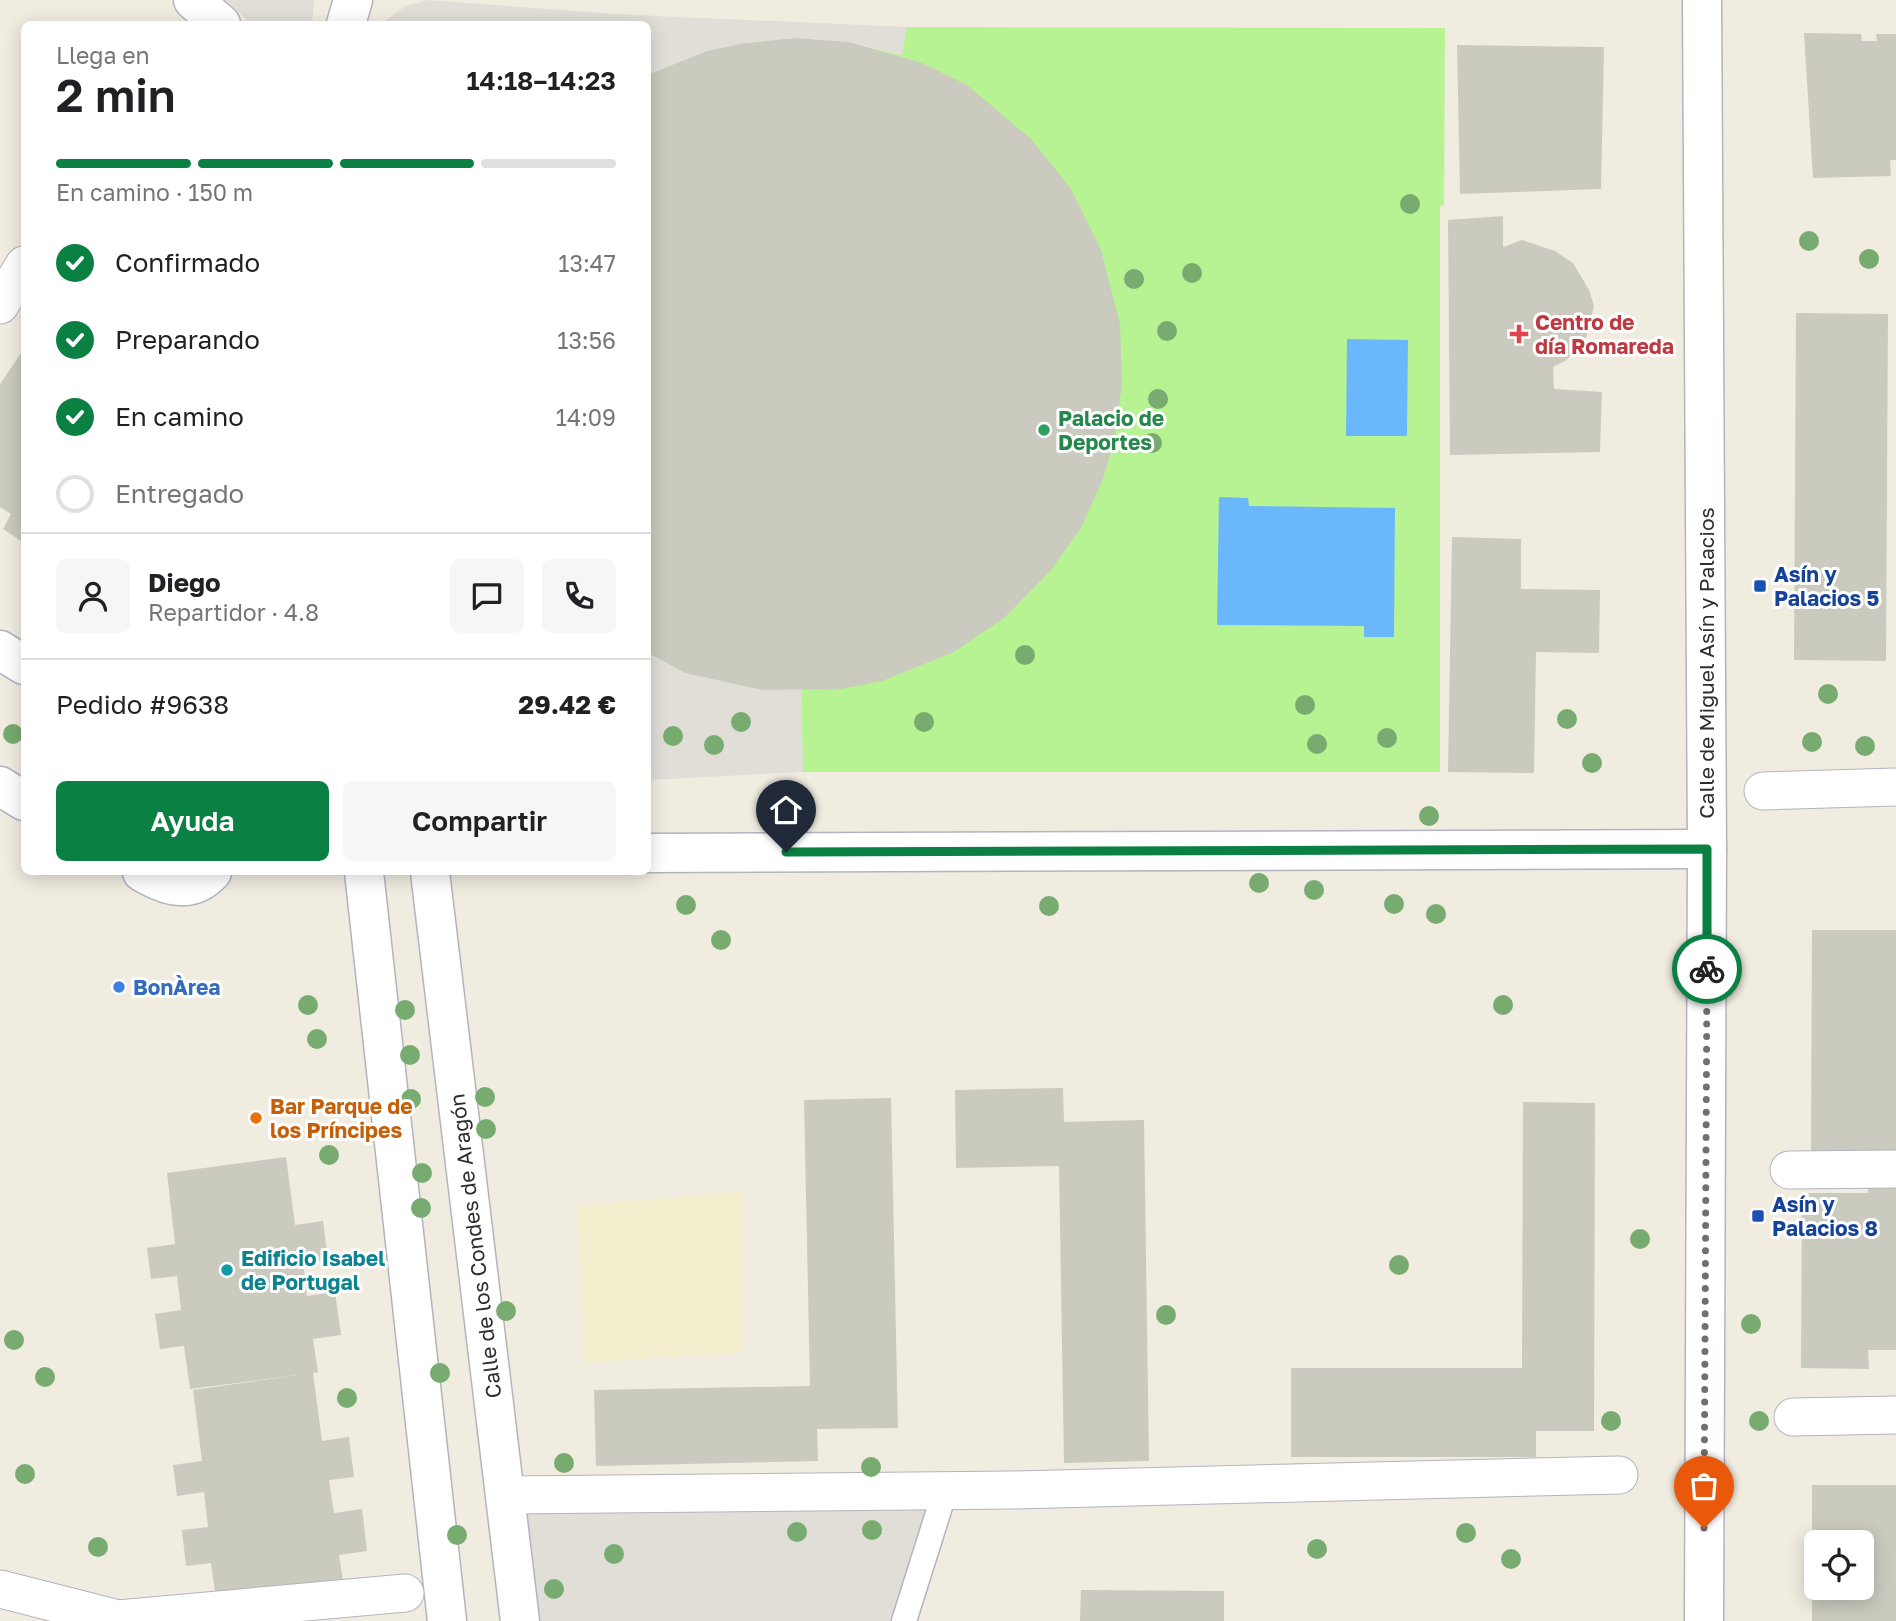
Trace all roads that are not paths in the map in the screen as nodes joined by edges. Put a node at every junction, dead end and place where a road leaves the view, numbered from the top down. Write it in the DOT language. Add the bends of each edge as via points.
graph roads {
  1 [pos="193,0"];
  2 [pos="353,0"];
  3 [pos="1702,0"];
  4 [pos="218,21"];
  5 [pos="347,21"];
  6 [pos="21,270"];
  7 [pos="0,305"];
  8 [pos="0,650"];
  9 [pos="21,663"];
  10 [pos="0,786"];
  11 [pos="1896,787"];
  12 [pos="1763,791"];
  13 [pos="21,798"];
  14 [pos="1707,849"];
  15 [pos="651,853"];
  16 [pos="147,875"];
  17 [pos="206,875"];
  18 [pos="364,875"];
  19 [pos="430,875"];
  20 [pos="1896,1169"];
  21 [pos="1789,1170"];
  22 [pos="1896,1415"];
  23 [pos="1793,1417"];
  24 [pos="1619,1475"];
  25 [pos="945,1491"];
  26 [pos="505,1494"];
  27 [pos="0,1589"];
  28 [pos="405,1593"];
  29 [pos="447,1621"];
  30 [pos="520,1621"];
  31 [pos="904,1621"];
  32 [pos="1704,1621"];
  1 -- 4 [label="street"];
  2 -- 5 [label="street"];
  3 -- 14 [label="street, Calle de Miguel Asín y Palacios"];
  6 -- 7 [label="street"];
  8 -- 9 [label="street"];
  10 -- 13 [label="street"];
  11 -- 12 [label="street"];
  14 -- 15 [label="street"];
  14 -- 32 [label="street, Calle de Miguel Asín y Palacios"];
  16 -- 17 [label="street" via="166,886 189,884"];
  18 -- 29 [label="street"];
  19 -- 26 [label="street, Calle de los Condes de Aragón"];
  20 -- 21 [label="street"];
  22 -- 23 [label="street"];
  24 -- 25 [label="street"];
  25 -- 26 [label="street"];
  25 -- 31 [label="lane"];
  26 -- 30 [label="street, Calle de los Condes de Aragón"];
  27 -- 28 [label="street" via="118,1619"];
}
